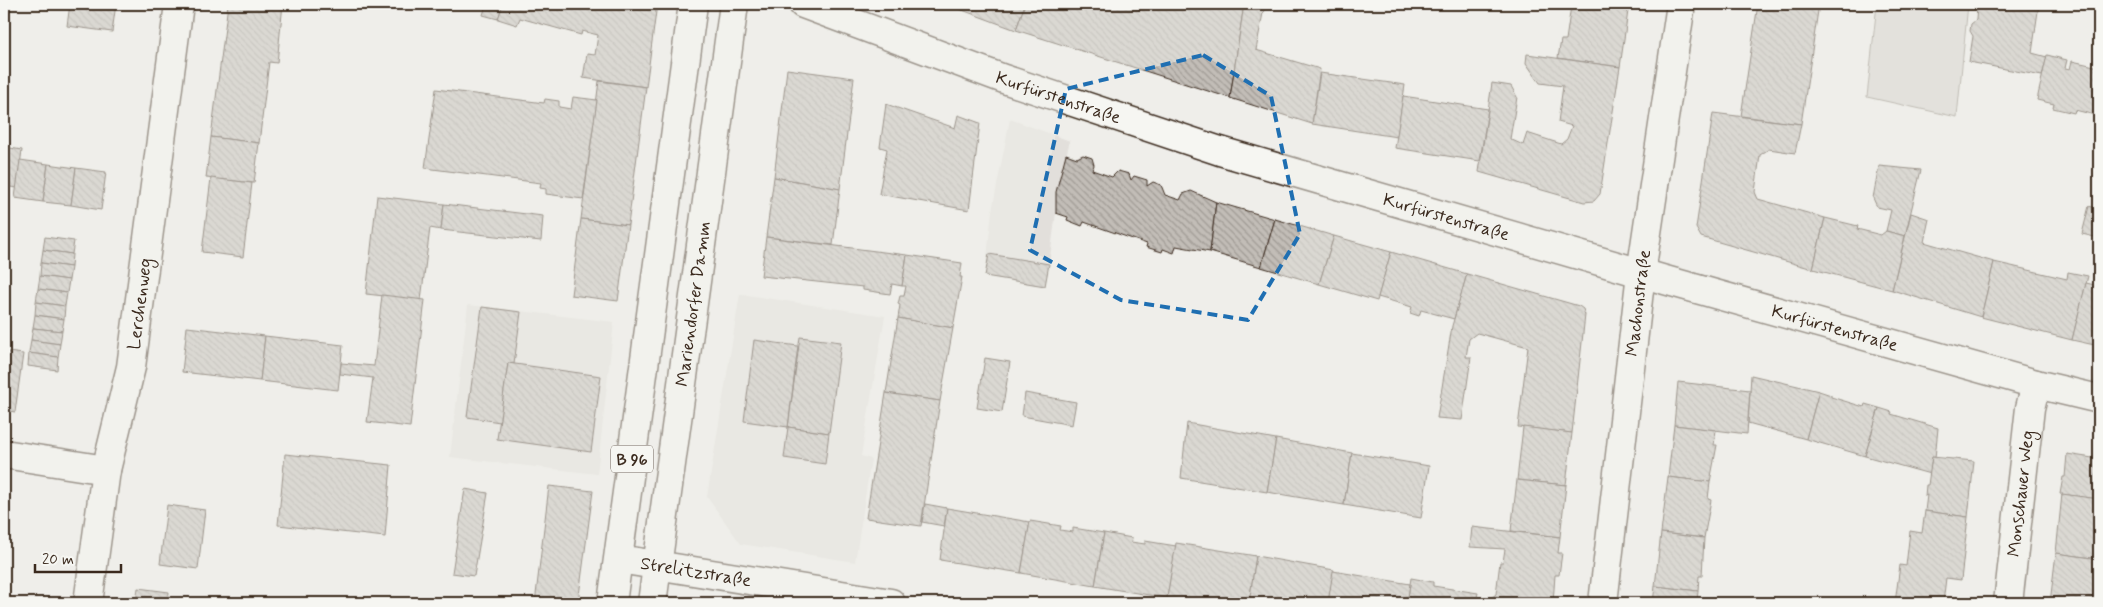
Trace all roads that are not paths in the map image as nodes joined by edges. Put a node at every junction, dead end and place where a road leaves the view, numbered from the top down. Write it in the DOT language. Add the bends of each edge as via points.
graph roads {
  1 [pos="179,4"];
  2 [pos="693,4"];
  3 [pos="734,4"];
  4 [pos="803,4"];
  5 [pos="1681,4"];
  6 [pos="1641,273"];
  7 [pos="2036,384"];
  8 [pos="2099,398"];
  9 [pos="4,454"];
  10 [pos="106,470"];
  11 [pos="618,559"];
  12 [pos="656,565"];
  13 [pos="88,603"];
  14 [pos="612,603"];
  15 [pos="652,603"];
  16 [pos="891,603"];
  17 [pos="1603,603"];
  18 [pos="2008,603"];
  1 -- 10 [label="street, Lerchenweg" via="131,367"];
  2 -- 11 [label="street, B 96"];
  3 -- 12 [label="street, Mariendorfer Damm / B 96"];
  4 -- 6 [label="street, Kurfürstenstraße" via="1004,79 1220,151"];
  5 -- 6 [label="street, Machonstraße"];
  6 -- 7 [label="street, Kurfürstenstraße"];
  6 -- 17 [label="street, Machonstraße"];
  7 -- 8 [label="street, Kurfürstenstraße"];
  7 -- 18 [label="street, Monschauer Weg" via="2030,408"];
  9 -- 10 [label="street"];
  10 -- 13 [label="street, Lerchenweg"];
  11 -- 12 [label="street, Strelitzstraße"];
  11 -- 14 [label="street, B 96"];
  12 -- 15 [label="street, Mariendorfer Damm / B 96"];
  12 -- 16 [label="street, Strelitzstraße"];
}
